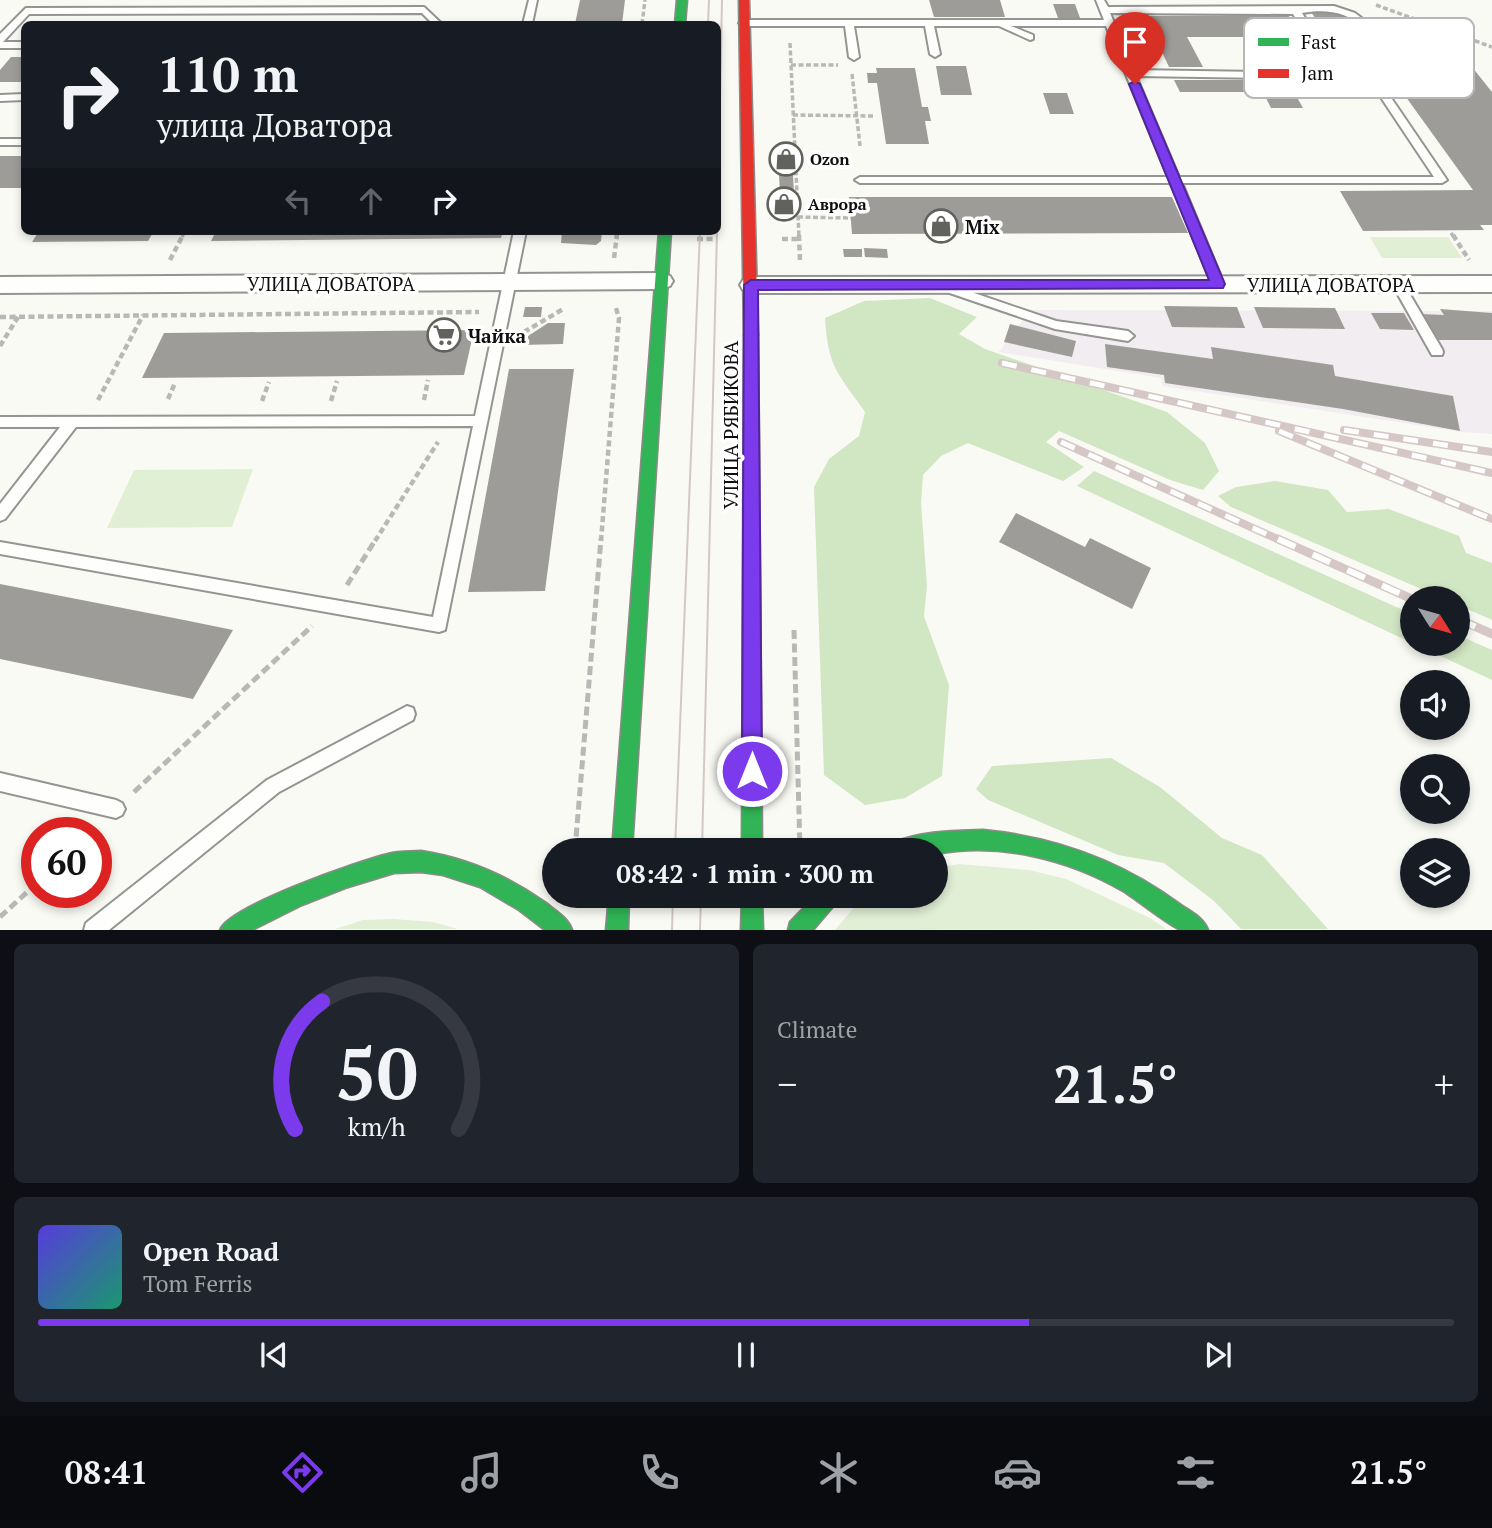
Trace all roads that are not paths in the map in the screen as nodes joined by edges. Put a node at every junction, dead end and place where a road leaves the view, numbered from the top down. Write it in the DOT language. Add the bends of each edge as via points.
graph roads {
  1 [pos="533,0"];
  2 [pos="681,0"];
  3 [pos="744,0"];
  4 [pos="426,5"];
  5 [pos="1102,5"];
  6 [pos="1296,11"];
  7 [pos="1300,18"];
  8 [pos="1360,18"];
  9 [pos="436,21"];
  10 [pos="528,21"];
  11 [pos="680,21"];
  12 [pos="744,23"];
  13 [pos="849,23"];
  14 [pos="929,23"];
  15 [pos="995,23"];
  16 [pos="1109,23"];
  17 [pos="1030,37"];
  18 [pos="0,43"];
  19 [pos="21,45"];
  20 [pos="935,54"];
  21 [pos="852,61"];
  22 [pos="1130,73"];
  23 [pos="1244,75"];
  24 [pos="0,97"];
  25 [pos="21,97"];
  26 [pos="1387,98"];
  27 [pos="0,142"];
  28 [pos="21,142"];
  29 [pos="860,180"];
  30 [pos="1174,180"];
  31 [pos="519,235"];
  32 [pos="665,235"];
  33 [pos="510,281"];
  34 [pos="662,281"];
  35 [pos="1218,284"];
  36 [pos="1398,284"];
  37 [pos="1492,284"];
  38 [pos="0,285"];
  39 [pos="751,285"];
  40 [pos="937,285"];
  41 [pos="1128,336"];
  42 [pos="1437,352"];
  43 [pos="481,421"];
  44 [pos="0,422"];
  45 [pos="79,422"];
  46 [pos="0,515"];
  47 [pos="0,548"];
  48 [pos="407,714"];
  49 [pos="0,782"];
  50 [pos="116,809"];
  51 [pos="623,838"];
  52 [pos="752,838"];
  53 [pos="948,841"];
  54 [pos="618,908"];
  55 [pos="752,908"];
  56 [pos="818,908"];
  57 [pos="93,929"];
  58 [pos="230,929"];
  59 [pos="562,929"];
  60 [pos="617,929"];
  61 [pos="752,929"];
  62 [pos="799,929"];
  63 [pos="1198,929"];
  1 -- 10 [label="lane"];
  2 -- 11 [label="main road"];
  3 -- 12 [label="main road, УЛИЦА РЯБИКОВА"];
  4 -- 9 [label="lane"];
  4 -- 18 [label="lane" via="26,10"];
  5 -- 6 [label="lane"];
  5 -- 16 [label="lane"];
  6 -- 7 [label="lane"];
  6 -- 8 [label="lane" via="1339,9"];
  12 -- 13 [label="lane"];
  12 -- 39 [label="main road, УЛИЦА РЯБИКОВА"];
  13 -- 14 [label="lane"];
  13 -- 21 [label="lane"];
  14 -- 15 [label="lane"];
  14 -- 20 [label="lane"];
  15 -- 16 [label="lane"];
  15 -- 17 [label="lane"];
  16 -- 22 [label="lane"];
  18 -- 19 [label="lane"];
  22 -- 23 [label="lane"];
  22 -- 30 [label="lane"];
  24 -- 25 [label="lane"];
  26 -- 30 [label="lane" via="1442,180"];
  27 -- 28 [label="lane"];
  29 -- 30 [label="lane"];
  30 -- 35 [label="lane"];
  31 -- 33 [label="lane"];
  32 -- 34 [label="main road"];
  33 -- 34 [label="street, УЛИЦА ДОВАТОРА"];
  33 -- 38 [label="street, УЛИЦА ДОВАТОРА"];
  33 -- 43 [label="lane"];
  34 -- 51 [label="main road"];
  35 -- 36 [label="street, УЛИЦА ДОВАТОРА"];
  35 -- 40 [label="street, УЛИЦА ДОВАТОРА"];
  36 -- 37 [label="street, УЛИЦА ДОВАТОРА"];
  36 -- 42 [label="lane"];
  39 -- 40 [label="street, УЛИЦА ДОВАТОРА"];
  39 -- 52 [label="main road, УЛИЦА РЯБИКОВА"];
  40 -- 41 [label="lane" via="1055,325"];
  43 -- 45 [label="lane"];
  43 -- 47 [label="lane" via="439,625"];
  44 -- 45 [label="lane"];
  45 -- 46 [label="lane"];
  48 -- 57 [label="lane" via="273,786"];
  49 -- 50 [label="lane"];
  53 -- 63 [label="main road" via="992,840 1068,855 1114,874"];
  54 -- 60 [label="main road"];
  55 -- 61 [label="main road"];
  56 -- 62 [label="main road"];
  58 -- 59 [label="main road" via="320,887 399,862 440,864 475,876 513,892"];
}
